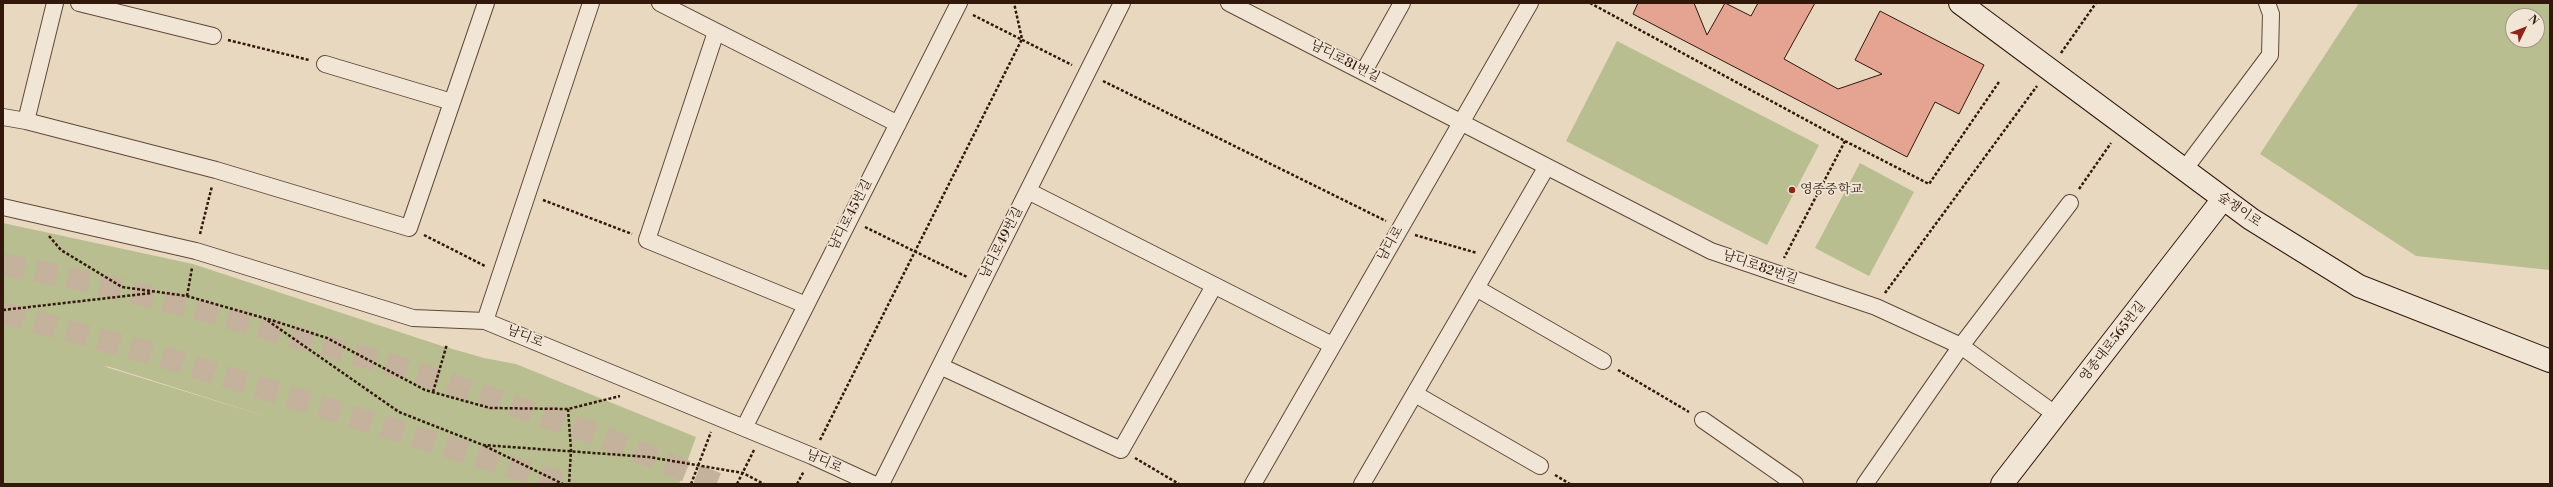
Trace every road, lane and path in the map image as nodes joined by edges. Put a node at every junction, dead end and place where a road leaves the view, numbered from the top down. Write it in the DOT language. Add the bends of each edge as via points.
graph roads {
  1 [pos="55,3"];
  2 [pos="79,3"];
  3 [pos="486,3"];
  4 [pos="591,3"];
  5 [pos="660,3"];
  6 [pos="1014,3"];
  7 [pos="1122,3"];
  8 [pos="1229,3"];
  9 [pos="1402,3"];
  10 [pos="1530,3"];
  11 [pos="1590,3"];
  12 [pos="1960,3"];
  13 [pos="2096,3"];
  14 [pos="2267,3"];
  15 [pos="958,5"];
  16 [pos="716,32"];
  17 [pos="213,36"];
  18 [pos="1022,40"];
  19 [pos="325,64"];
  20 [pos="2050,70"];
  21 [pos="1364,71"];
  22 [pos="1087,73"];
  23 [pos="1998,82"];
  24 [pos="452,102"];
  25 [pos="3,117"];
  26 [pos="26,121"];
  27 [pos="1462,121"];
  28 [pos="898,124"];
  29 [pos="1845,141"];
  30 [pos="2111,143"];
  31 [pos="1546,168"];
  32 [pos="2184,170"];
  33 [pos="1028,191"];
  34 [pos="528,194"];
  35 [pos="2224,199"];
  36 [pos="2070,203"];
  37 [pos="3,207"];
  38 [pos="30,213"];
  39 [pos="849,220"];
  40 [pos="409,228"];
  41 [pos="1400,228"];
  42 [pos="647,240"];
  43 [pos="915,251"];
  44 [pos="1494,258"];
  45 [pos="1776,273"];
  46 [pos="501,274"];
  47 [pos="981,285"];
  48 [pos="1214,286"];
  49 [pos="1476,288"];
  50 [pos="156,292"];
  51 [pos="806,305"];
  52 [pos="1876,307"];
  53 [pos="3,310"];
  54 [pos="264,318"];
  55 [pos="485,321"];
  56 [pos="448,344"];
  57 [pos="1332,346"];
  58 [pos="1961,346"];
  59 [pos="1602,361"];
  60 [pos="2550,361"];
  61 [pos="940,366"];
  62 [pos="650,389"];
  63 [pos="433,392"];
  64 [pos="1415,394"];
  65 [pos="568,409"];
  66 [pos="2055,414"];
  67 [pos="717,417"];
  68 [pos="1703,420"];
  69 [pos="744,428"];
  70 [pos="762,435"];
  71 [pos="483,445"];
  72 [pos="571,450"];
  73 [pos="1120,450"];
  74 [pos="812,456"];
  75 [pos="699,465"];
  76 [pos="1540,466"];
  77 [pos="743,473"];
  78 [pos="563,484"];
  79 [pos="568,484"];
  80 [pos="691,484"];
  81 [pos="737,484"];
  82 [pos="764,484"];
  83 [pos="797,484"];
  84 [pos="873,484"];
  85 [pos="882,484"];
  86 [pos="1179,484"];
  87 [pos="1253,484"];
  88 [pos="1362,484"];
  89 [pos="1796,484"];
  90 [pos="1865,484"];
  91 [pos="2002,484"];
  1 -- 26 [label="street"];
  2 -- 17 [label="street"];
  3 -- 24 [label="street"];
  4 -- 34 [label="street"];
  5 -- 16 [label="street"];
  6 -- 18 [label="path"];
  7 -- 22 [label="street, 남디로49번길"];
  8 -- 21 [label="street, 남디로81번길"];
  9 -- 21 [label="street"];
  10 -- 27 [label="street, 남디로"];
  11 -- 29 [label="path"];
  12 -- 20 [label="street, 숲쟁이로"];
  13 -- 20 [label="path"];
  14 -- 32 [label="street" via="2271,14 2270,55"];
  15 -- 18 [label="path"];
  15 -- 28 [label="street, 남디로45번길"];
  16 -- 28 [label="street"];
  16 -- 42 [label="street"];
  17 -- 19 [label="path"];
  18 -- 22 [label="path"];
  18 -- 43 [label="path"];
  19 -- 24 [label="street"];
  20 -- 32 [label="street, 숲쟁이로"];
  20 -- 52 [label="path"];
  21 -- 27 [label="street, 남디로81번길"];
  22 -- 33 [label="street, 남디로49번길"];
  22 -- 41 [label="path"];
  23 -- 29 [label="path" via="1930,184"];
  24 -- 40 [label="street"];
  25 -- 26 [label="street"];
  26 -- 40 [label="street" via="216,170"];
  27 -- 31 [label="street, 남디로82번길"];
  27 -- 41 [label="street, 남디로"];
  28 -- 39 [label="street, 남디로45번길"];
  29 -- 45 [label="path"];
  30 -- 36 [label="path"];
  31 -- 44 [label="street"];
  31 -- 45 [label="street, 남디로82번길" via="1711,251"];
  32 -- 35 [label="street, 숲쟁이로"];
  33 -- 47 [label="street, 남디로49번길"];
  33 -- 48 [label="street"];
  34 -- 42 [label="path"];
  34 -- 46 [label="street"];
  35 -- 60 [label="street, 숲쟁이로" via="2251,219 2359,286"];
  35 -- 66 [label="street, 영종대로565번길"];
  36 -- 58 [label="street"];
  37 -- 38 [label="street"];
  38 -- 50 [label="path" via="61,250 122,287"];
  38 -- 55 [label="street" via="196,251 413,318"];
  39 -- 43 [label="path"];
  39 -- 51 [label="street, 남디로45번길"];
  40 -- 46 [label="path"];
  41 -- 44 [label="path" via="1420,238"];
  41 -- 57 [label="street, 남디로"];
  42 -- 51 [label="street"];
  43 -- 47 [label="path"];
  43 -- 74 [label="path"];
  44 -- 49 [label="street"];
  45 -- 52 [label="street, 남디로82번길"];
  46 -- 55 [label="street"];
  47 -- 61 [label="street, 남디로49번길"];
  48 -- 57 [label="street"];
  48 -- 73 [label="street"];
  49 -- 59 [label="street"];
  49 -- 64 [label="street"];
  50 -- 53 [label="path"];
  50 -- 54 [label="path" via="187,296"];
  51 -- 69 [label="street, 남디로45번길"];
  52 -- 58 [label="street, 남디로82번길"];
  54 -- 63 [label="path" via="326,338"];
  54 -- 71 [label="path" via="399,412"];
  55 -- 62 [label="street, 남디로"];
  56 -- 63 [label="path"];
  57 -- 87 [label="street, 남디로"];
  58 -- 66 [label="street, 남디로82번길"];
  58 -- 90 [label="street"];
  59 -- 68 [label="path"];
  61 -- 73 [label="street"];
  61 -- 85 [label="street, 남디로49번길"];
  62 -- 65 [label="path"];
  62 -- 67 [label="street, 남디로"];
  63 -- 65 [label="path" via="490,408"];
  64 -- 76 [label="street"];
  64 -- 88 [label="street"];
  65 -- 72 [label="path"];
  66 -- 91 [label="street, 영종대로565번길"];
  67 -- 69 [label="street, 남디로"];
  67 -- 75 [label="path"];
  68 -- 89 [label="street"];
  69 -- 70 [label="street, 남디로"];
  70 -- 74 [label="street, 남디로"];
  70 -- 77 [label="path"];
  71 -- 72 [label="path"];
  71 -- 78 [label="path"];
  72 -- 75 [label="path" via="649,457"];
  72 -- 79 [label="path"];
  73 -- 86 [label="path"];
  74 -- 83 [label="path"];
  74 -- 84 [label="street, 남디로"];
  75 -- 77 [label="path"];
  75 -- 80 [label="path"];
  77 -- 81 [label="path"];
  77 -- 82 [label="path"];
}
